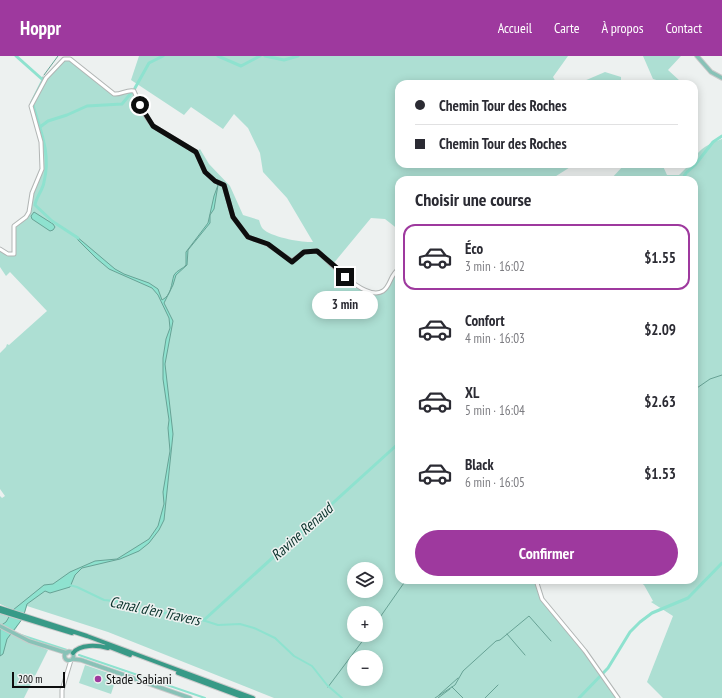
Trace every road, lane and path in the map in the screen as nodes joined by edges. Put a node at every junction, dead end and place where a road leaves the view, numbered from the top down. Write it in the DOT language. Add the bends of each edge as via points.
graph roads {
  1 [pos="697,56"];
  2 [pos="722,78"];
  3 [pos="0,249"];
  4 [pos="395,272"];
  5 [pos="537,584"];
  6 [pos="0,608"];
  7 [pos="2,612"];
  8 [pos="27,618"];
  9 [pos="0,626"];
  10 [pos="117,650"];
  11 [pos="66,654"];
  12 [pos="72,658"];
  13 [pos="62,698"];
  14 [pos="190,698"];
  15 [pos="245,698"];
  16 [pos="253,698"];
  17 [pos="618,698"];
  1 -- 2 [label="main road" via="711,72"];
  3 -- 4 [label="street" via="8,254 14,254 14,226 29,212 32,193 42,169 42,149 31,107 46,78 64,59 70,59 114,94 133,90 153,126 196,152 205,172 224,185 233,217 248,237 268,244 292,262 304,252 317,251 345,277 371,293 377,293 387,287"];
  5 -- 17 [label="street" via="542,599 585,651"];
  6 -- 8 [label="highway"];
  7 -- 8 [label="highway"];
  8 -- 10 [label="highway"];
  8 -- 16 [label="highway" via="87,636"];
  9 -- 11 [label="main road"];
  10 -- 12 [label="highway" via="93,646 79,649"];
  10 -- 15 [label="highway"];
  11 -- 12 [label="main road"];
  11 -- 12 [label="main road"];
  12 -- 13 [label="street" via="61,692"];
  12 -- 14 [label="main road"];
}
